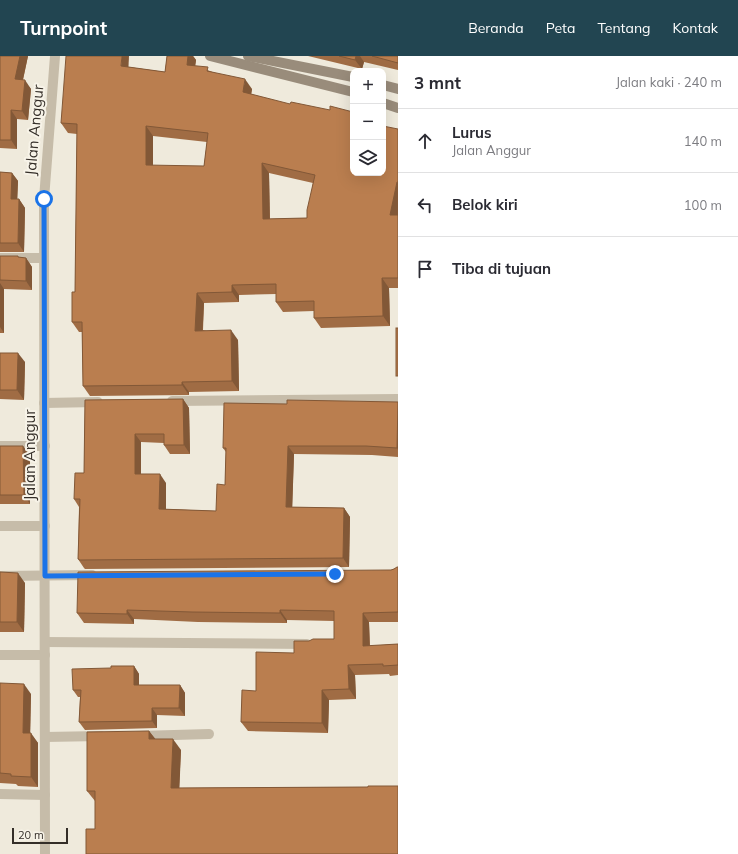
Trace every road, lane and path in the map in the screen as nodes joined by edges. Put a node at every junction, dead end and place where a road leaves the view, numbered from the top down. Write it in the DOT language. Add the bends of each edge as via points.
graph roads {
  1 [pos="55,56"];
  2 [pos="210,56"];
  3 [pos="248,56"];
  4 [pos="350,76"];
  5 [pos="386,86"];
  6 [pos="398,89"];
  7 [pos="350,91"];
  8 [pos="386,104"];
  9 [pos="398,108"];
  10 [pos="0,258"];
  11 [pos="44,258"];
  12 [pos="398,399"];
  13 [pos="107,402"];
  14 [pos="162,402"];
  15 [pos="44,403"];
  16 [pos="0,446"];
  17 [pos="45,446"];
  18 [pos="0,526"];
  19 [pos="45,526"];
  20 [pos="100,575"];
  21 [pos="0,576"];
  22 [pos="45,576"];
  23 [pos="45,642"];
  24 [pos="316,644"];
  25 [pos="0,654"];
  26 [pos="45,654"];
  27 [pos="209,734"];
  28 [pos="107,736"];
  29 [pos="131,736"];
  30 [pos="45,737"];
  31 [pos="0,794"];
  32 [pos="45,795"];
  33 [pos="45,854"];
  1 -- 11 [label="street, Jalan Anggur" via="44,199"];
  2 -- 7 [label="main road"];
  3 -- 4 [label="main road"];
  5 -- 6 [label="main road"];
  8 -- 9 [label="main road"];
  10 -- 11 [label="street"];
  11 -- 15 [label="street, Jalan Anggur"];
  12 -- 14 [label="street"];
  13 -- 15 [label="street"];
  15 -- 17 [label="street, Jalan Anggur"];
  16 -- 17 [label="street"];
  17 -- 19 [label="street, Jalan Anggur"];
  18 -- 19 [label="street"];
  19 -- 22 [label="street, Jalan Anggur"];
  20 -- 22 [label="street"];
  21 -- 22 [label="street"];
  22 -- 23 [label="street, Jalan Anggur"];
  23 -- 24 [label="street"];
  23 -- 26 [label="street, Jalan Anggur"];
  25 -- 26 [label="street"];
  26 -- 30 [label="street, Jalan Anggur"];
  27 -- 29 [label="street"];
  28 -- 30 [label="street"];
  30 -- 32 [label="street, Jalan Anggur"];
  31 -- 32 [label="street"];
  32 -- 33 [label="street, Jalan Anggur"];
}
